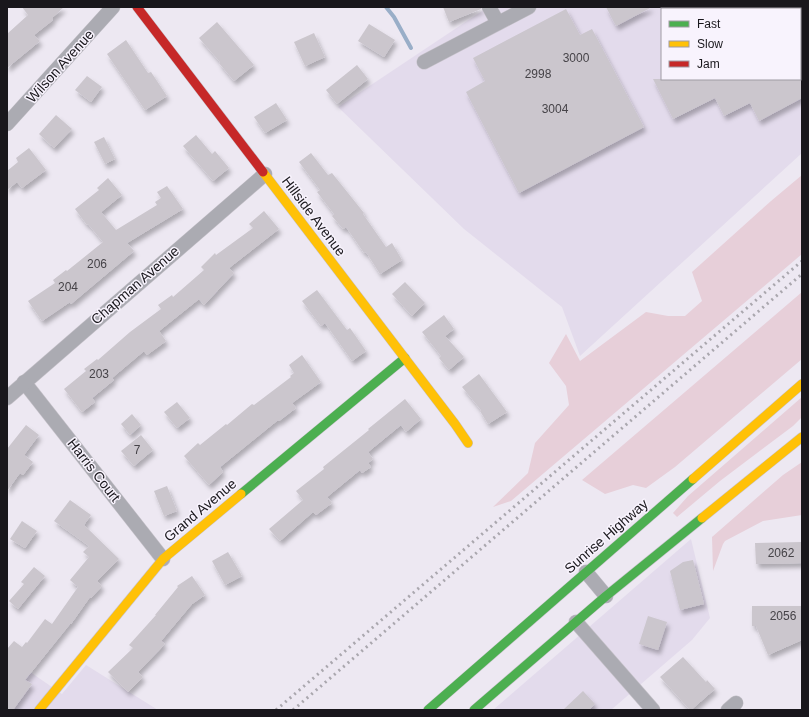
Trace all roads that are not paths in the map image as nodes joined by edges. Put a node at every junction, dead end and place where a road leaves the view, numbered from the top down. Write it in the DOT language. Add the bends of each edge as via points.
graph roads {
  1 [pos="113,7"];
  2 [pos="137,7"];
  3 [pos="489,7"];
  4 [pos="529,7"];
  5 [pos="498,23"];
  6 [pos="424,62"];
  7 [pos="7,124"];
  8 [pos="265,174"];
  9 [pos="404,358"];
  10 [pos="24,382"];
  11 [pos="802,384"];
  12 [pos="7,398"];
  13 [pos="802,437"];
  14 [pos="468,443"];
  15 [pos="163,559"];
  16 [pos="586,572"];
  17 [pos="606,596"];
  18 [pos="576,622"];
  19 [pos="39,710"];
  20 [pos="428,710"];
  21 [pos="474,710"];
  22 [pos="653,710"];
  1 -- 7 [label="street, Wilson Avenue"];
  2 -- 8 [label="main road, Hillside Avenue"];
  3 -- 5 [label="street"];
  4 -- 5 [label="street"];
  5 -- 6 [label="street"];
  8 -- 9 [label="main road, Hillside Avenue"];
  8 -- 10 [label="street, Chapman Avenue"];
  9 -- 14 [label="main road, Hillside Avenue"];
  9 -- 15 [label="main road, Grand Avenue"];
  10 -- 12 [label="street, Chapman Avenue"];
  10 -- 15 [label="street, Harris Court"];
  11 -- 16 [label="main road, Sunrise Highway"];
  13 -- 17 [label="main road"];
  15 -- 19 [label="main road, Grand Avenue"];
  16 -- 17 [label="street"];
  16 -- 20 [label="main road, Sunrise Highway"];
  17 -- 18 [label="main road"];
  18 -- 21 [label="main road"];
  18 -- 22 [label="street"];
}
